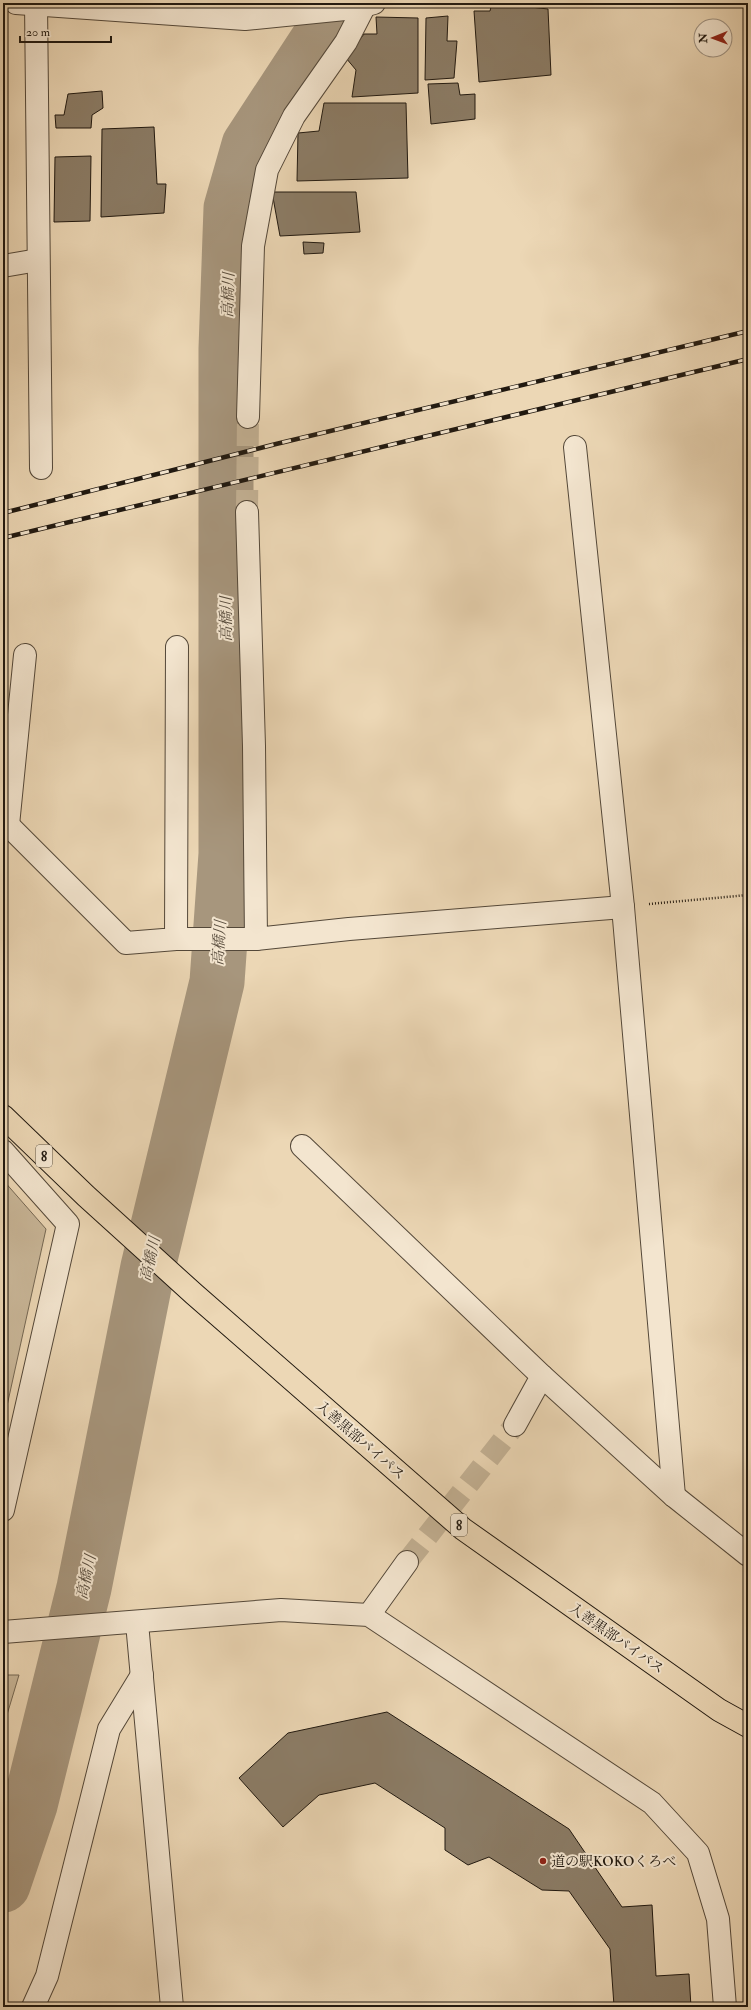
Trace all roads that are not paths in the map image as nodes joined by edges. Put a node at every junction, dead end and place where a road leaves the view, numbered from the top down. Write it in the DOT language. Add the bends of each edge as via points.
graph roads {
  1 [pos="29,4"];
  2 [pos="365,6"];
  3 [pos="245,11"];
  4 [pos="38,260"];
  5 [pos="3,266"];
  6 [pos="248,417"];
  7 [pos="575,447"];
  8 [pos="41,468"];
  9 [pos="247,512"];
  10 [pos="177,647"];
  11 [pos="25,655"];
  12 [pos="6,822"];
  13 [pos="622,907"];
  14 [pos="176,939"];
  15 [pos="256,939"];
  16 [pos="3,1116"];
  17 [pos="302,1146"];
  18 [pos="3,1151"];
  19 [pos="542,1376"];
  20 [pos="515,1425"];
  21 [pos="674,1496"];
  22 [pos="3,1510"];
  23 [pos="748,1555"];
  24 [pos="407,1562"];
  25 [pos="369,1615"];
  26 [pos="137,1623"];
  27 [pos="3,1632"];
  28 [pos="142,1675"];
  29 [pos="748,1726"];
  30 [pos="33,2007"];
  31 [pos="172,2007"];
  32 [pos="725,2007"];
  1 -- 3 [label="street"];
  1 -- 4 [label="street"];
  2 -- 3 [label="street" via="288,14"];
  2 -- 6 [label="street" via="346,42 294,116 267,170 253,246"];
  4 -- 5 [label="street"];
  4 -- 8 [label="street"];
  7 -- 13 [label="street"];
  9 -- 15 [label="street" via="254,746"];
  10 -- 14 [label="street"];
  11 -- 12 [label="street"];
  12 -- 14 [label="street" via="126,943"];
  13 -- 15 [label="street" via="349,928"];
  13 -- 21 [label="street"];
  14 -- 15 [label="street"];
  16 -- 29 [label="highway, 入善黒部バイパス / 8" via="194,1294 463,1529 718,1710"];
  17 -- 19 [label="street"];
  18 -- 22 [label="street" via="68,1224"];
  19 -- 20 [label="street"];
  19 -- 21 [label="street"];
  21 -- 23 [label="street"];
  24 -- 25 [label="street"];
  25 -- 26 [label="street" via="281,1610"];
  25 -- 32 [label="street" via="652,1803 698,1852 718,1919"];
  26 -- 27 [label="street"];
  26 -- 28 [label="street"];
  28 -- 30 [label="street" via="109,1729 47,1976"];
  28 -- 31 [label="street"];
}
